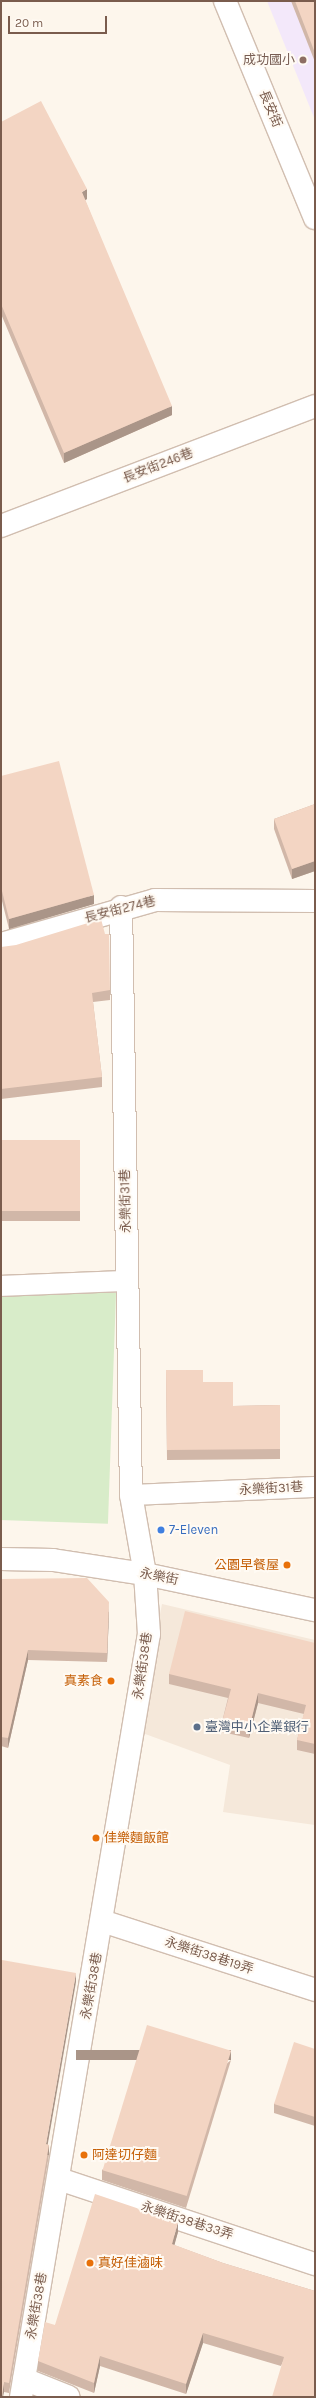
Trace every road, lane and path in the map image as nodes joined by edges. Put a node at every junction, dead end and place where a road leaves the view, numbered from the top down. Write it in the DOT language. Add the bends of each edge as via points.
graph roads {
  1 [pos="225,1"];
  2 [pos="315,218"];
  3 [pos="315,406"];
  4 [pos="1,526"];
  5 [pos="315,901"];
  6 [pos="121,907"];
  7 [pos="1,944"];
  8 [pos="126,1281"];
  9 [pos="1,1286"];
  10 [pos="315,1487"];
  11 [pos="131,1495"];
  12 [pos="1,1559"];
  13 [pos="145,1574"];
  14 [pos="315,1610"];
  15 [pos="102,1921"];
  16 [pos="315,1990"];
  17 [pos="59,2179"];
  18 [pos="315,2264"];
  19 [pos="23,2388"];
  20 [pos="69,2397"];
  1 -- 2 [label="street, 長安街"];
  3 -- 4 [label="street, 長安街246巷"];
  5 -- 6 [label="street, 長安街274巷" via="156,900"];
  6 -- 7 [label="street, 長安街274巷"];
  6 -- 8 [label="street, 永樂街31巷"];
  8 -- 9 [label="street"];
  8 -- 11 [label="street, 永樂街31巷"];
  10 -- 11 [label="street, 永樂街31巷"];
  11 -- 13 [label="street, 永樂街31巷"];
  12 -- 13 [label="street, 永樂街" via="54,1560"];
  13 -- 14 [label="street, 永樂街"];
  13 -- 15 [label="street, 永樂街38巷" via="149,1634"];
  15 -- 16 [label="street, 永樂街38巷19弄"];
  15 -- 17 [label="street, 永樂街38巷"];
  17 -- 18 [label="street, 永樂街38巷33弄"];
  17 -- 19 [label="street, 永樂街38巷"];
  19 -- 20 [label="street"];
}
